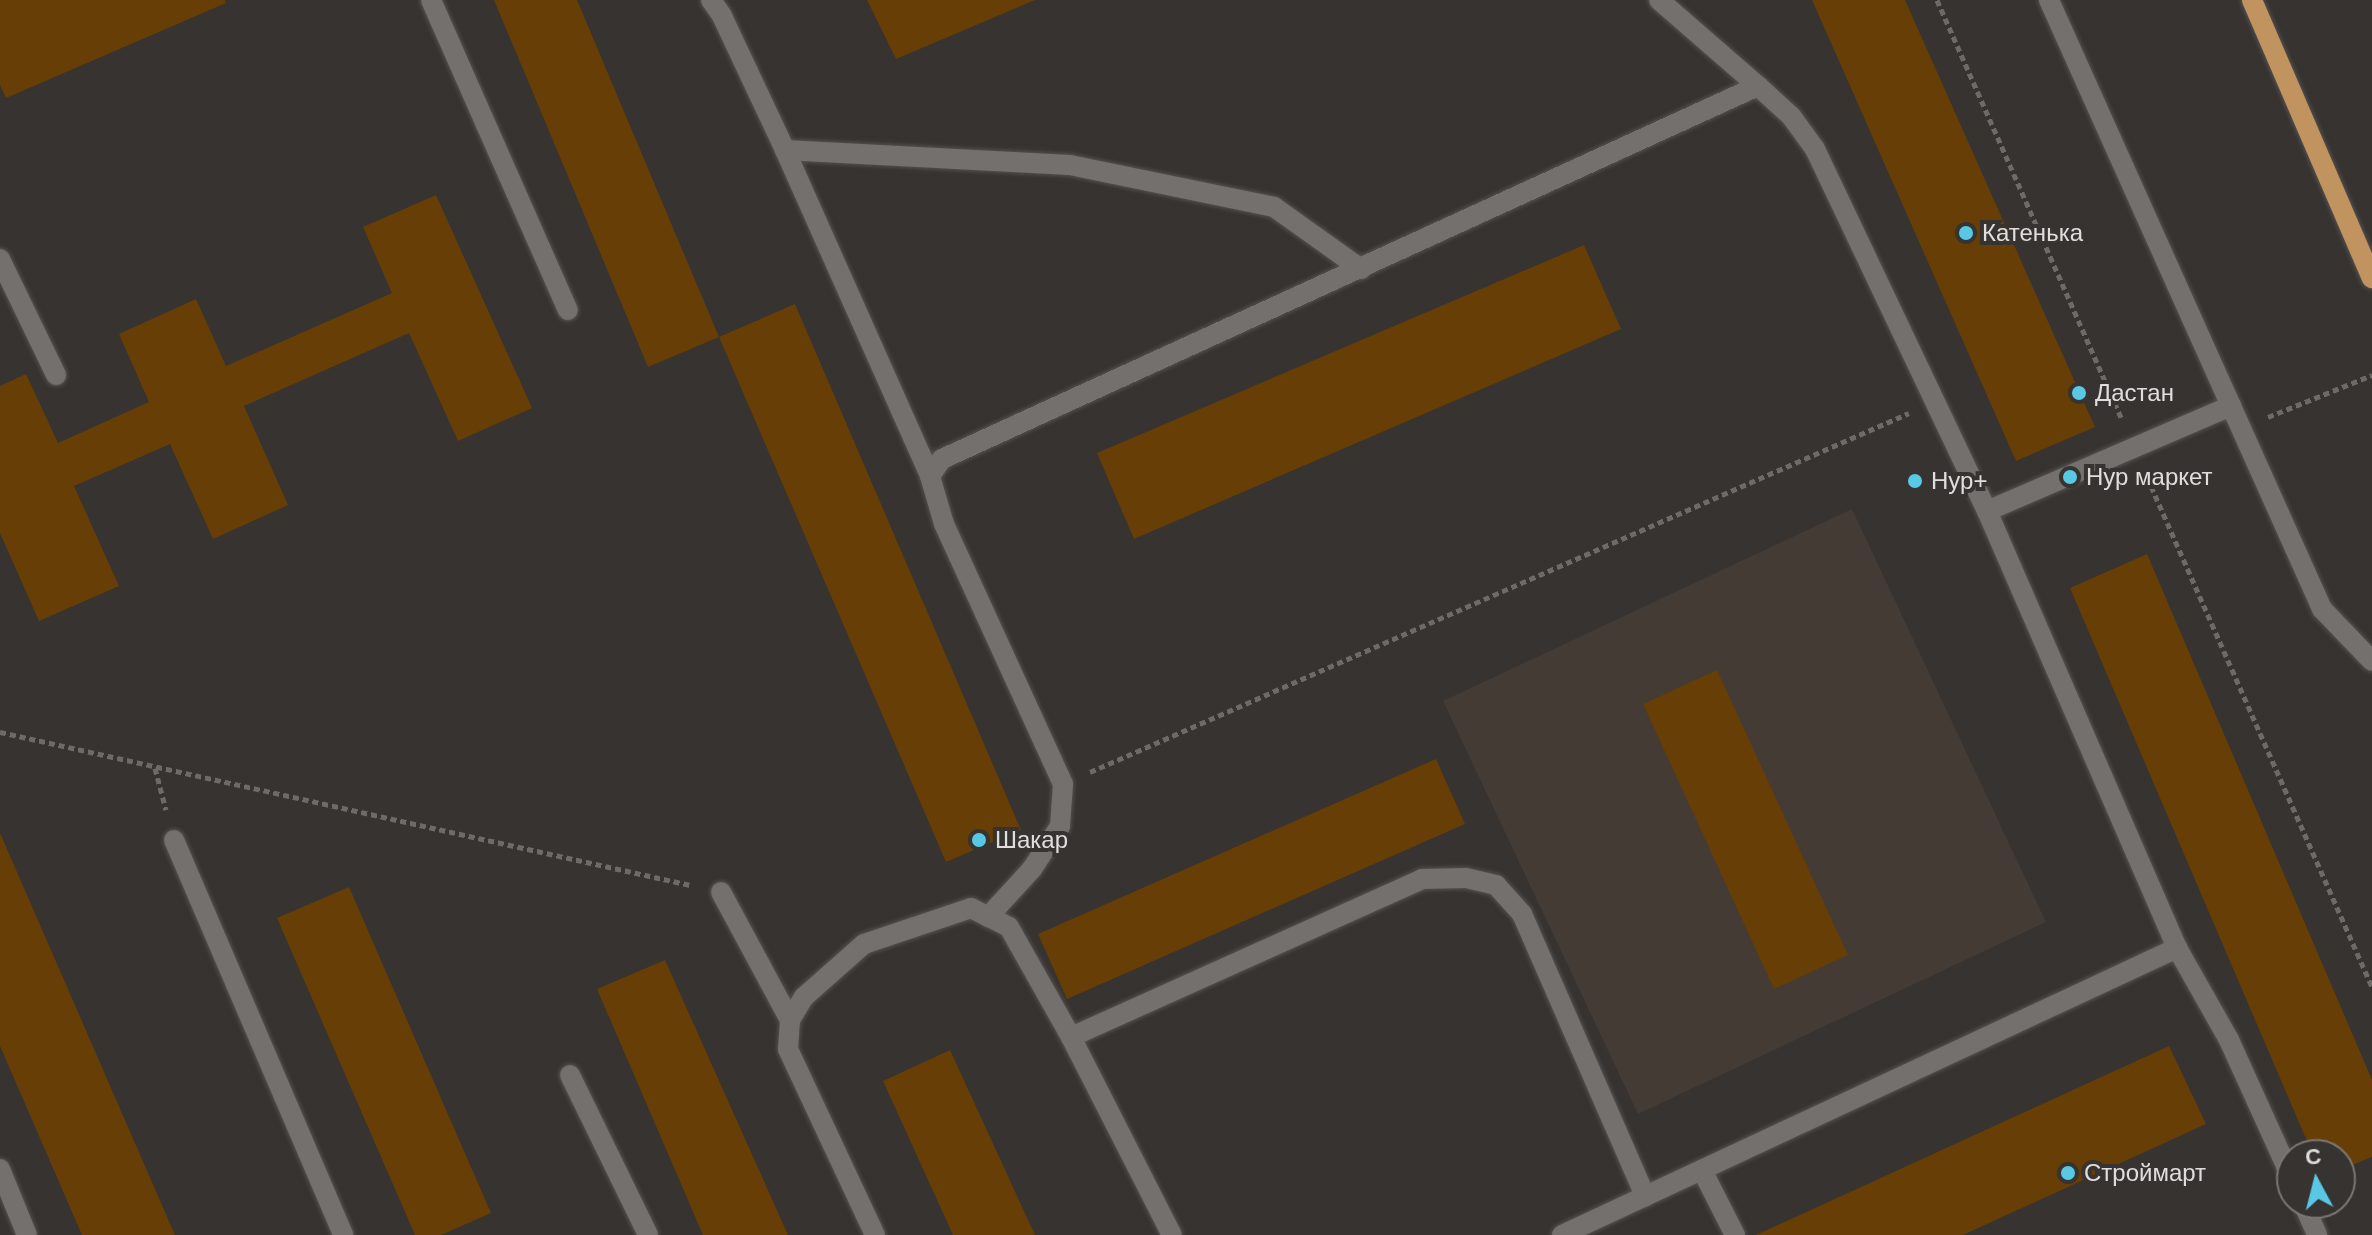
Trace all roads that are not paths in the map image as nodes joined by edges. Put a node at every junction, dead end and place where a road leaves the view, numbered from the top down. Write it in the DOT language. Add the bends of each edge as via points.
graph roads {
  1 [pos="431,0"];
  2 [pos="711,0"];
  3 [pos="1659,0"];
  4 [pos="2049,0"];
  5 [pos="2252,0"];
  6 [pos="1758,86"];
  7 [pos="785,150"];
  8 [pos="0,259"];
  9 [pos="1361,269"];
  10 [pos="2372,278"];
  11 [pos="568,310"];
  12 [pos="56,375"];
  13 [pos="2231,406"];
  14 [pos="930,476"];
  15 [pos="1987,511"];
  16 [pos="2372,661"];
  17 [pos="174,840"];
  18 [pos="721,892"];
  19 [pos="988,917"];
  20 [pos="2177,948"];
  21 [pos="790,1020"];
  22 [pos="1071,1037"];
  23 [pos="570,1075"];
  24 [pos="2276,1144"];
  25 [pos="0,1169"];
  26 [pos="1702,1170"];
  27 [pos="1645,1196"];
  28 [pos="27,1235"];
  29 [pos="343,1235"];
  30 [pos="648,1235"];
  31 [pos="875,1235"];
  32 [pos="1172,1235"];
  33 [pos="1562,1235"];
  34 [pos="1735,1235"];
  1 -- 11 [label="lane"];
  2 -- 7 [label="lane"];
  3 -- 6 [label="lane"];
  4 -- 13 [label="lane"];
  5 -- 10 [label="main road"];
  6 -- 9 [label="lane"];
  6 -- 15 [label="lane" via="1791,116 1815,149"];
  7 -- 9 [label="lane" via="1070,165 1274,207"];
  7 -- 14 [label="lane"];
  8 -- 12 [label="lane"];
  9 -- 14 [label="lane" via="964,447 942,459"];
  13 -- 15 [label="lane"];
  13 -- 16 [label="lane" via="2322,609"];
  14 -- 19 [label="lane" via="944,524 1063,784 1060,826 1032,869"];
  15 -- 20 [label="lane"];
  17 -- 29 [label="lane"];
  18 -- 21 [label="lane"];
  19 -- 21 [label="lane" via="971,908 864,944 804,997"];
  19 -- 22 [label="lane" via="1009,927"];
  20 -- 24 [label="lane" via="2229,1040"];
  20 -- 26 [label="lane"];
  21 -- 31 [label="lane" via="788,1049"];
  22 -- 27 [label="lane" via="1422,879 1466,878 1496,885 1522,914"];
  22 -- 32 [label="lane"];
  23 -- 30 [label="lane"];
  25 -- 28 [label="lane"];
  26 -- 27 [label="lane"];
  26 -- 34 [label="lane"];
  27 -- 33 [label="lane"];
}
